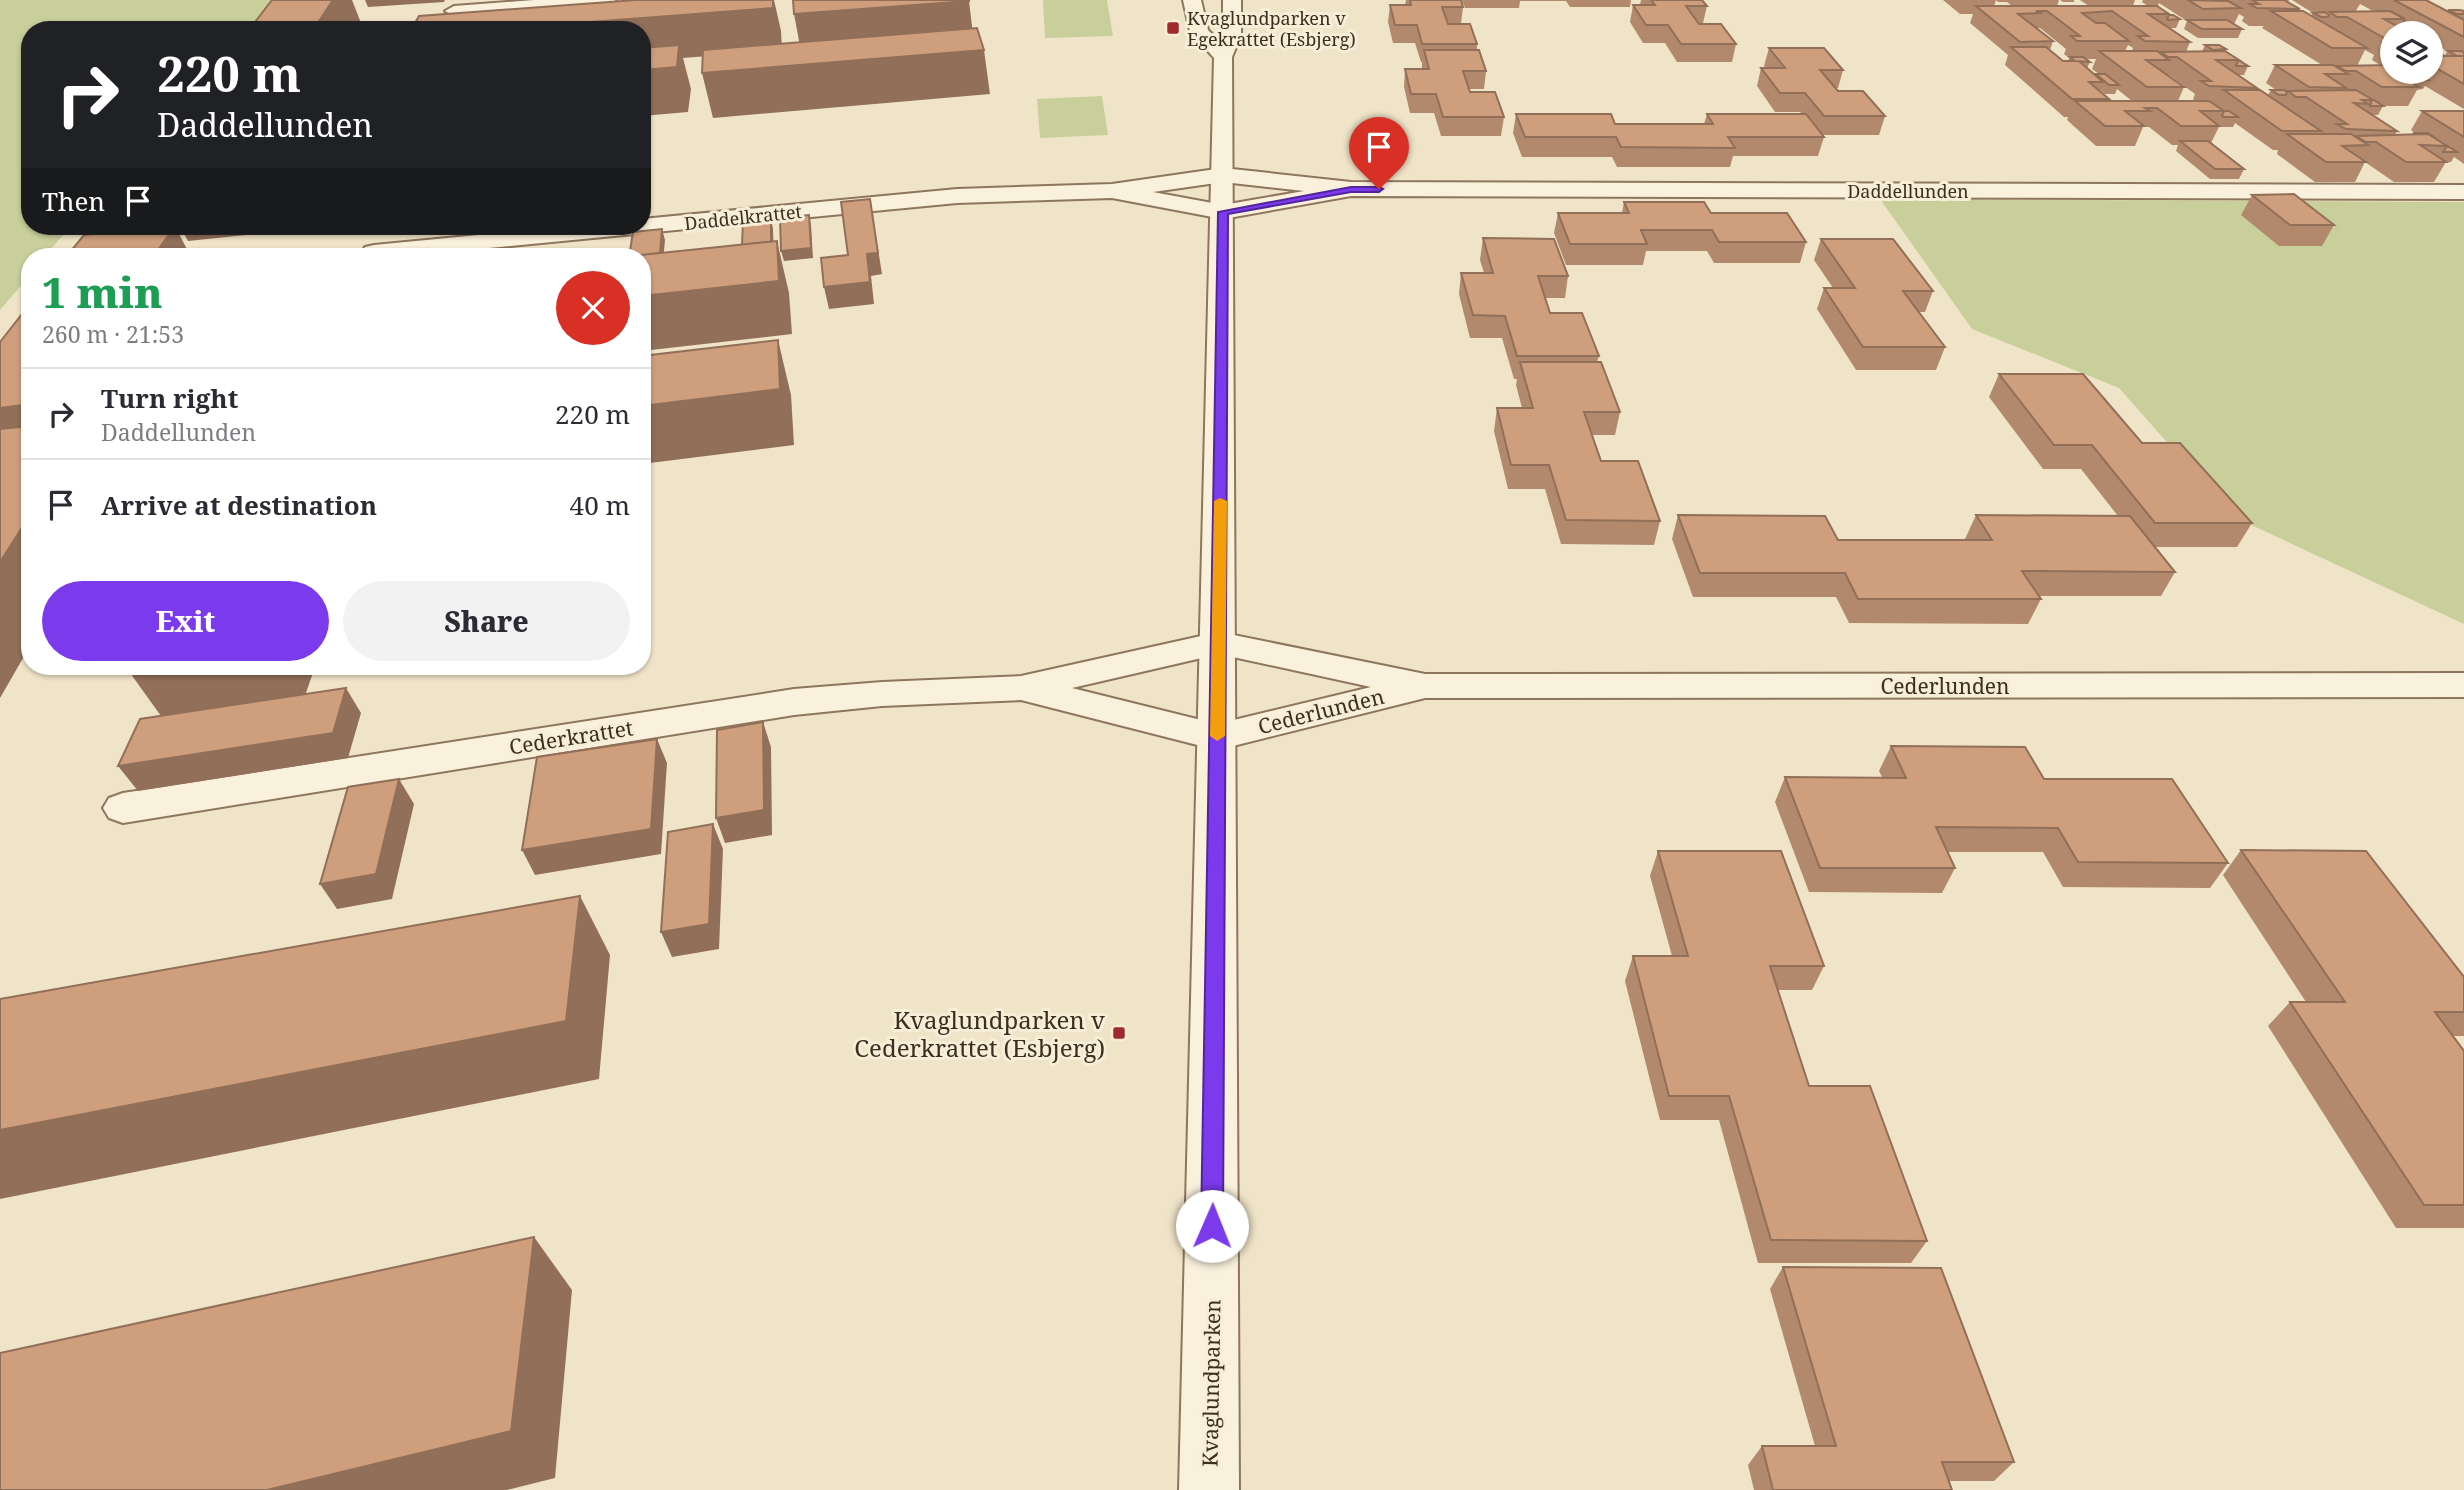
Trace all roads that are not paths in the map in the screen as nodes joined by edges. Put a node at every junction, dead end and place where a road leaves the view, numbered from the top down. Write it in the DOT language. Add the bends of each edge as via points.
graph roads {
  1 [pos="607,0"];
  2 [pos="1192,0"];
  3 [pos="1232,0"];
  4 [pos="454,10"];
  5 [pos="1223,57"];
  6 [pos="1351,189"];
  7 [pos="1112,191"];
  8 [pos="2464,192"];
  9 [pos="1223,193"];
  10 [pos="651,225"];
  11 [pos="551,235"];
  12 [pos="416,248"];
  13 [pos="1219,643"];
  14 [pos="2464,685"];
  15 [pos="1425,686"];
  16 [pos="1021,688"];
  17 [pos="1217,737"];
  18 [pos="123,808"];
  19 [pos="1209,1490"];
  1 -- 4 [label="street"];
  2 -- 5 [label="street" via="1199,31"];
  3 -- 5 [label="street, Kvaglundparken" via="1232,35"];
  5 -- 9 [label="street, Kvaglundparken"];
  6 -- 8 [label="street, Daddellunden"];
  6 -- 9 [label="street, Daddellunden"];
  6 -- 9 [label="street, Daddellunden"];
  7 -- 9 [label="street, Daddelkrattet"];
  7 -- 9 [label="street, Daddelkrattet"];
  7 -- 10 [label="street, Daddelkrattet" via="957,196"];
  9 -- 13 [label="street, Kvaglundparken"];
  11 -- 12 [label="street, Daddelkrattet"];
  13 -- 15 [label="street, Cederlunden"];
  13 -- 16 [label="street, Cederkrattet"];
  13 -- 17 [label="street, Kvaglundparken"];
  14 -- 15 [label="street, Cederlunden"];
  15 -- 17 [label="street, Cederlunden"];
  16 -- 17 [label="street, Cederkrattet"];
  16 -- 18 [label="street, Cederkrattet" via="794,702"];
  17 -- 19 [label="street, Kvaglundparken"];
}
